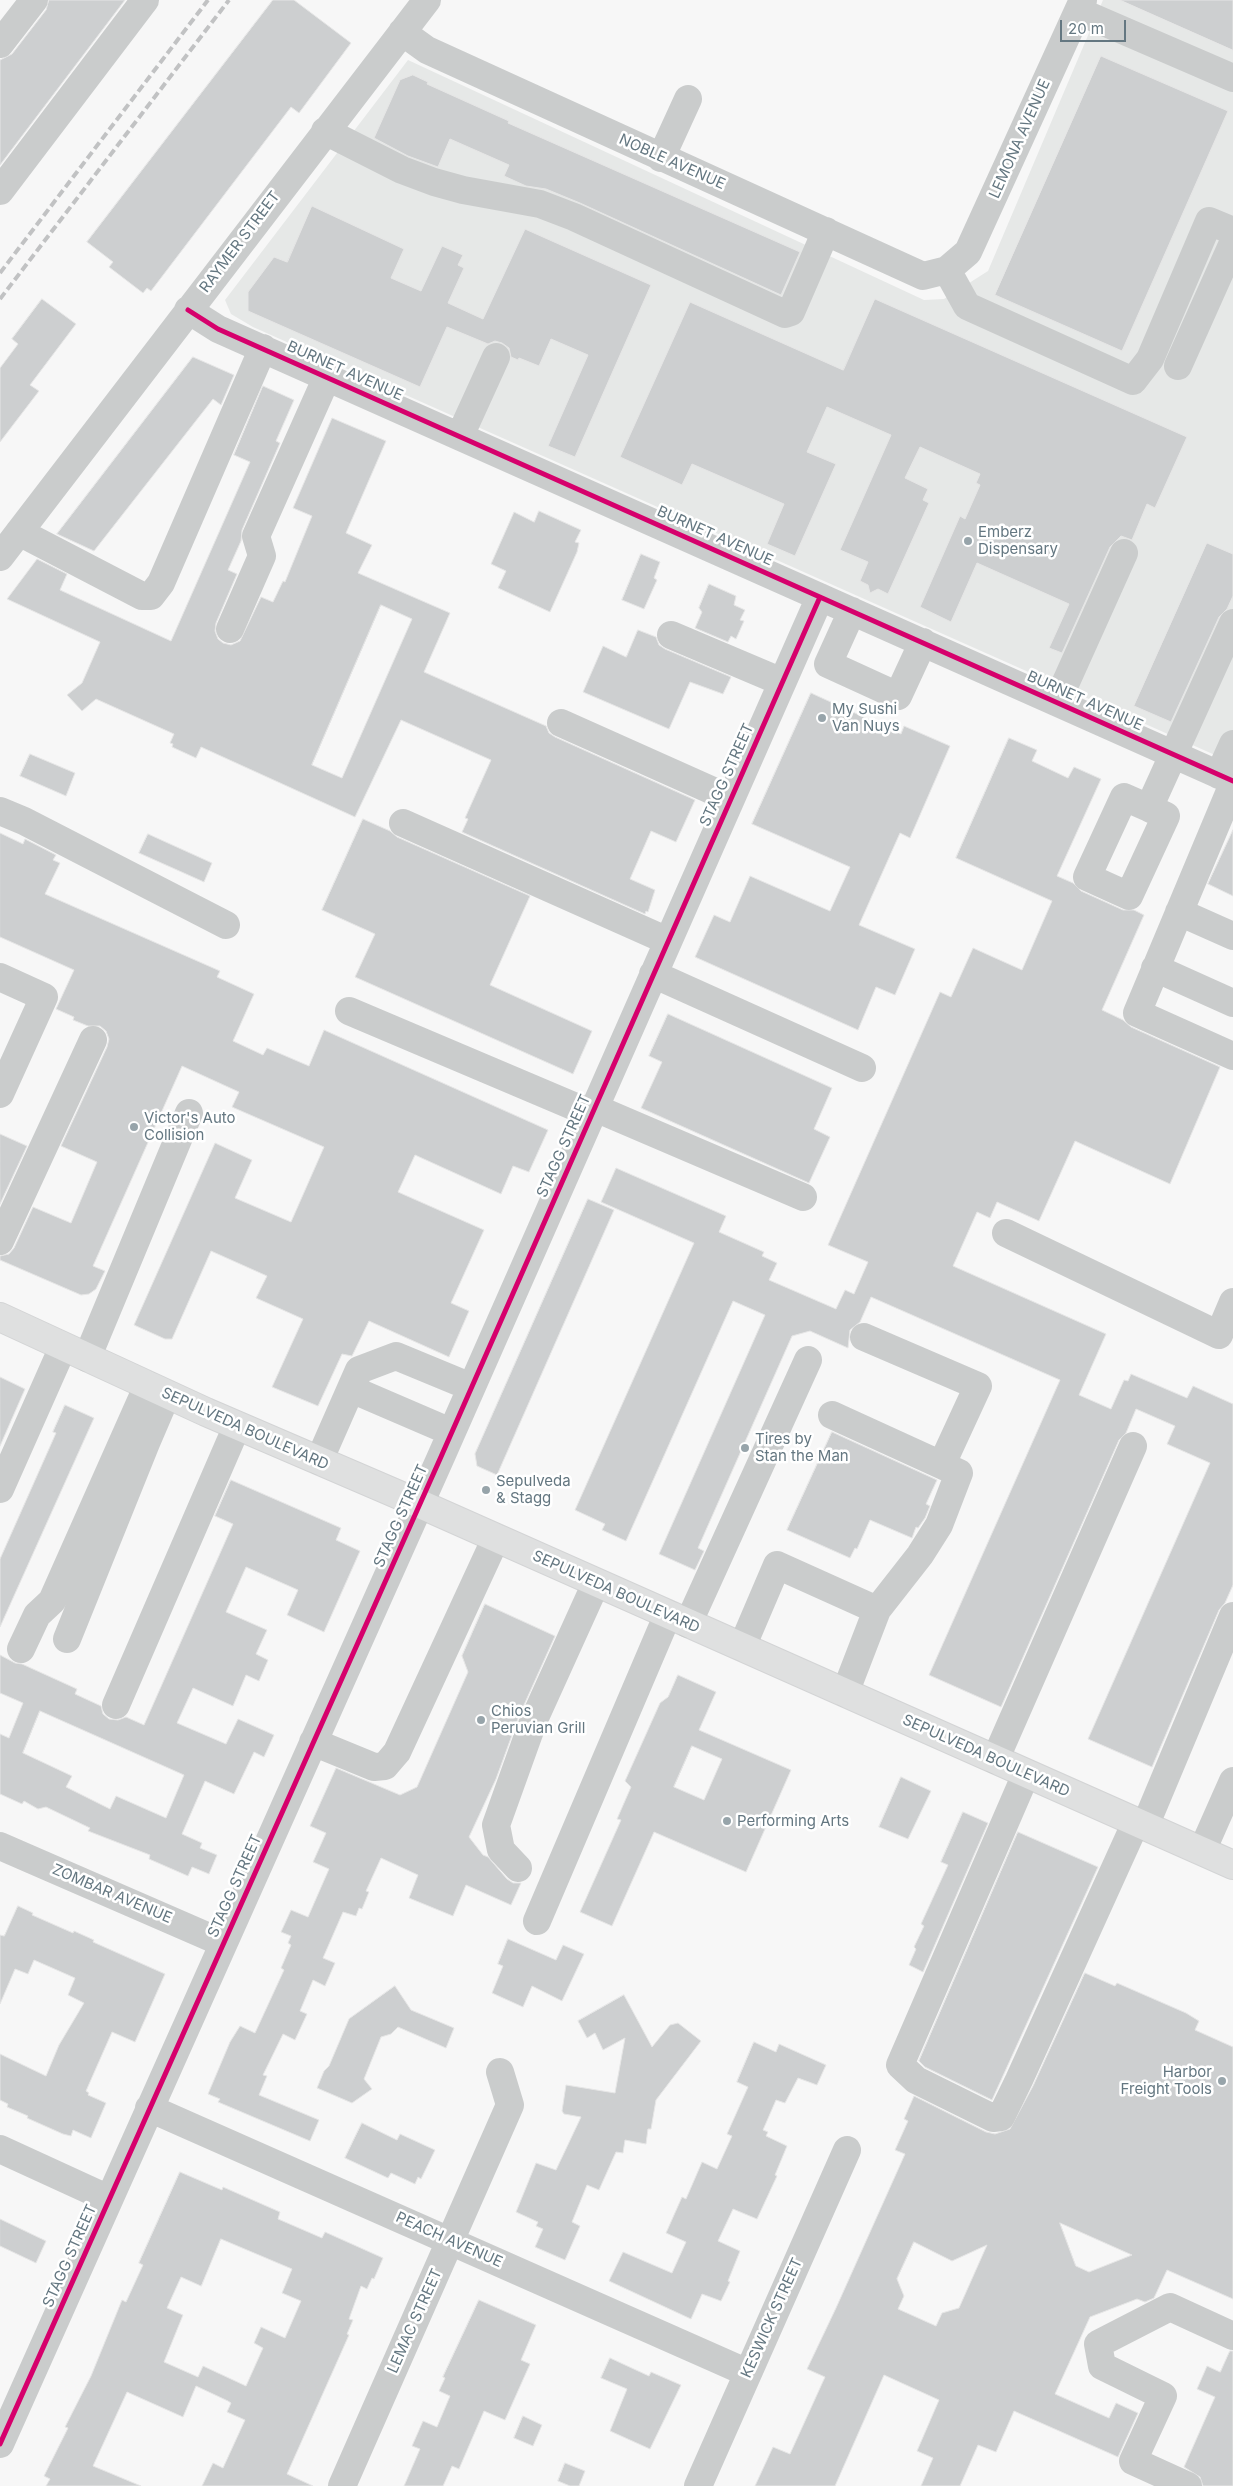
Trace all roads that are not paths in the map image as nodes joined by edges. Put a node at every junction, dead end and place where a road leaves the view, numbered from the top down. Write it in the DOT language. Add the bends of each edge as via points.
graph roads {
  1 [pos="34,0"];
  2 [pos="145,0"];
  3 [pos="427,0"];
  4 [pos="1080,6"];
  5 [pos="402,32"];
  6 [pos="0,44"];
  7 [pos="1233,78"];
  8 [pos="688,99"];
  9 [pos="325,131"];
  10 [pos="661,158"];
  11 [pos="0,191"];
  12 [pos="826,231"];
  13 [pos="1233,232"];
  14 [pos="1233,243"];
  15 [pos="947,270"];
  16 [pos="188,310"];
  17 [pos="262,348"];
  18 [pos="496,357"];
  19 [pos="1178,366"];
  20 [pos="327,377"];
  21 [pos="460,436"];
  22 [pos="18,532"];
  23 [pos="1124,553"];
  24 [pos="0,557"];
  25 [pos="820,597"];
  26 [pos="852,611"];
  27 [pos="1233,623"];
  28 [pos="230,629"];
  29 [pos="671,635"];
  30 [pos="922,642"];
  31 [pos="782,682"];
  32 [pos="1057,702"];
  33 [pos="561,723"];
  34 [pos="1233,744"];
  35 [pos="1173,754"];
  36 [pos="1228,780"];
  37 [pos="731,799"];
  38 [pos="1149,808"];
  39 [pos="0,811"];
  40 [pos="403,823"];
  41 [pos="1179,912"];
  42 [pos="226,925"];
  43 [pos="1233,936"];
  44 [pos="668,941"];
  45 [pos="1155,968"];
  46 [pos="653,974"];
  47 [pos="0,977"];
  48 [pos="1233,1003"];
  49 [pos="349,1011"];
  50 [pos="93,1040"];
  51 [pos="1232,1054"];
  52 [pos="862,1068"];
  53 [pos="0,1094"];
  54 [pos="593,1111"];
  55 [pos="188,1113"];
  56 [pos="802,1197"];
  57 [pos="1006,1233"];
  58 [pos="0,1241"];
  59 [pos="1233,1302"];
  60 [pos="0,1316"];
  61 [pos="864,1337"];
  62 [pos="63,1346"];
  63 [pos="87,1358"];
  64 [pos="808,1360"];
  65 [pos="471,1387"];
  66 [pos="351,1389"];
  67 [pos="158,1390"];
  68 [pos="832,1415"];
  69 [pos="237,1426"];
  70 [pos="451,1432"];
  71 [pos="1133,1446"];
  72 [pos="319,1461"];
  73 [pos="942,1464"];
  74 [pos="0,1489"];
  75 [pos="420,1504"];
  76 [pos="496,1538"];
  77 [pos="596,1583"];
  78 [pos="877,1610"];
  79 [pos="1233,1616"];
  80 [pos="678,1619"];
  81 [pos="67,1639"];
  82 [pos="742,1648"];
  83 [pos="21,1649"];
  84 [pos="845,1693"];
  85 [pos="116,1705"];
  86 [pos="313,1742"];
  87 [pos="995,1760"];
  88 [pos="1026,1774"];
  89 [pos="1233,1781"];
  90 [pos="1141,1824"];
  91 [pos="0,1846"];
  92 [pos="1202,1851"];
  93 [pos="1233,1865"];
  94 [pos="518,1868"];
  95 [pos="538,1921"];
  96 [pos="223,1943"];
  97 [pos="500,2072"];
  98 [pos="149,2108"];
  99 [pos="0,2149"];
  100 [pos="847,2150"];
  101 [pos="109,2199"];
  102 [pos="450,2240"];
  103 [pos="1233,2336"];
  104 [pos="748,2373"];
  105 [pos="0,2442"];
  106 [pos="342,2486"];
  107 [pos="698,2486"];
  108 [pos="1188,2486"];
  1 -- 6 [label="street"];
  2 -- 11 [label="street"];
  3 -- 5 [label="street, RAYMER STREET"];
  4 -- 7 [label="street"];
  4 -- 15 [label="street, LEMONA AVENUE" via="968,252"];
  5 -- 9 [label="street, RAYMER STREET"];
  5 -- 10 [label="street, NOBLE AVENUE" via="427,50"];
  8 -- 10 [label="street"];
  9 -- 12 [label="street" via="434,182 540,204 574,217 785,314 791,312"];
  9 -- 16 [label="street, RAYMER STREET"];
  10 -- 12 [label="street, NOBLE AVENUE"];
  12 -- 15 [label="street, NOBLE AVENUE" via="923,276"];
  13 -- 15 [label="street" via="1209,221 1150,360 1133,381 967,306"];
  14 -- 19 [label="street"];
  16 -- 17 [label="street, BURNET AVENUE" via="218,329"];
  16 -- 22 [label="street, RAYMER STREET"];
  17 -- 20 [label="street, BURNET AVENUE"];
  17 -- 22 [label="street" via="162,583 151,596 142,596"];
  18 -- 21 [label="street"];
  20 -- 21 [label="street, BURNET AVENUE"];
  20 -- 28 [label="street" via="256,536 262,556"];
  21 -- 25 [label="street, BURNET AVENUE"];
  22 -- 24 [label="street, RAYMER STREET"];
  23 -- 32 [label="street"];
  25 -- 26 [label="street, BURNET AVENUE"];
  25 -- 31 [label="street, STAGG STREET"];
  26 -- 30 [label="street, BURNET AVENUE"];
  26 -- 30 [label="street" via="828,664 898,696"];
  27 -- 35 [label="street"];
  29 -- 31 [label="street"];
  30 -- 32 [label="street, BURNET AVENUE"];
  31 -- 37 [label="street, STAGG STREET"];
  32 -- 35 [label="street, BURNET AVENUE"];
  33 -- 37 [label="street"];
  34 -- 36 [label="street"];
  35 -- 36 [label="street, BURNET AVENUE"];
  35 -- 38 [label="street"];
  36 -- 41 [label="street"];
  37 -- 44 [label="street, STAGG STREET"];
  39 -- 42 [label="street"];
  40 -- 44 [label="street"];
  41 -- 43 [label="street"];
  41 -- 45 [label="street"];
  44 -- 46 [label="street, STAGG STREET"];
  45 -- 48 [label="street"];
  45 -- 51 [label="street" via="1137,1013"];
  46 -- 52 [label="street"];
  46 -- 54 [label="street, STAGG STREET"];
  47 -- 53 [label="street" via="44,997"];
  49 -- 54 [label="street"];
  50 -- 58 [label="street"];
  54 -- 56 [label="street"];
  54 -- 65 [label="street, STAGG STREET"];
  55 -- 63 [label="street"];
  57 -- 59 [label="street" via="1219,1335"];
  60 -- 62 [label="main road, SEPULVEDA BOULEVARD"];
  61 -- 73 [label="street" via="978,1386"];
  62 -- 63 [label="main road, SEPULVEDA BOULEVARD"];
  62 -- 74 [label="street"];
  63 -- 67 [label="main road, SEPULVEDA BOULEVARD"];
  64 -- 80 [label="street"];
  65 -- 66 [label="street" via="396,1356 359,1370"];
  65 -- 70 [label="street, STAGG STREET"];
  66 -- 70 [label="street"];
  66 -- 72 [label="street"];
  67 -- 69 [label="main road, SEPULVEDA BOULEVARD"];
  67 -- 81 [label="street" via="146,1443"];
  67 -- 83 [label="street" via="52,1601 37,1615"];
  68 -- 73 [label="street"];
  69 -- 72 [label="main road, SEPULVEDA BOULEVARD"];
  69 -- 85 [label="street"];
  70 -- 75 [label="street, STAGG STREET"];
  71 -- 87 [label="street"];
  72 -- 75 [label="main road, SEPULVEDA BOULEVARD"];
  73 -- 78 [label="street" via="959,1473 939,1525"];
  75 -- 76 [label="main road, SEPULVEDA BOULEVARD"];
  75 -- 86 [label="street, STAGG STREET"];
  76 -- 77 [label="main road, SEPULVEDA BOULEVARD"];
  76 -- 86 [label="street" via="397,1752 385,1766 374,1767"];
  77 -- 80 [label="main road, SEPULVEDA BOULEVARD"];
  77 -- 94 [label="street" via="532,1722 496,1825 501,1850"];
  78 -- 82 [label="street" via="777,1566"];
  78 -- 84 [label="street"];
  79 -- 90 [label="street"];
  80 -- 82 [label="main road, SEPULVEDA BOULEVARD"];
  80 -- 95 [label="street"];
  82 -- 84 [label="main road, SEPULVEDA BOULEVARD"];
  84 -- 87 [label="main road, SEPULVEDA BOULEVARD"];
  86 -- 96 [label="street, STAGG STREET"];
  87 -- 88 [label="main road, SEPULVEDA BOULEVARD"];
  88 -- 90 [label="main road, SEPULVEDA BOULEVARD"];
  88 -- 90 [label="street" via="900,2065 916,2080 993,2118 1001,2118"];
  89 -- 92 [label="street"];
  90 -- 92 [label="main road, SEPULVEDA BOULEVARD"];
  91 -- 96 [label="street, ZOMBAR AVENUE"];
  92 -- 93 [label="main road, SEPULVEDA BOULEVARD"];
  96 -- 98 [label="street, STAGG STREET"];
  97 -- 102 [label="street, LEMAC STREET" via="510,2105"];
  98 -- 101 [label="street, STAGG STREET"];
  98 -- 102 [label="street, PEACH AVENUE"];
  99 -- 101 [label="street"];
  100 -- 104 [label="street, KESWICK STREET"];
  101 -- 105 [label="street, STAGG STREET"];
  102 -- 104 [label="street, PEACH AVENUE"];
  102 -- 106 [label="street, LEMAC STREET"];
  103 -- 108 [label="street" via="1170,2307 1098,2344 1102,2366 1163,2396 1133,2461"];
  104 -- 107 [label="street, KESWICK STREET"];
}
